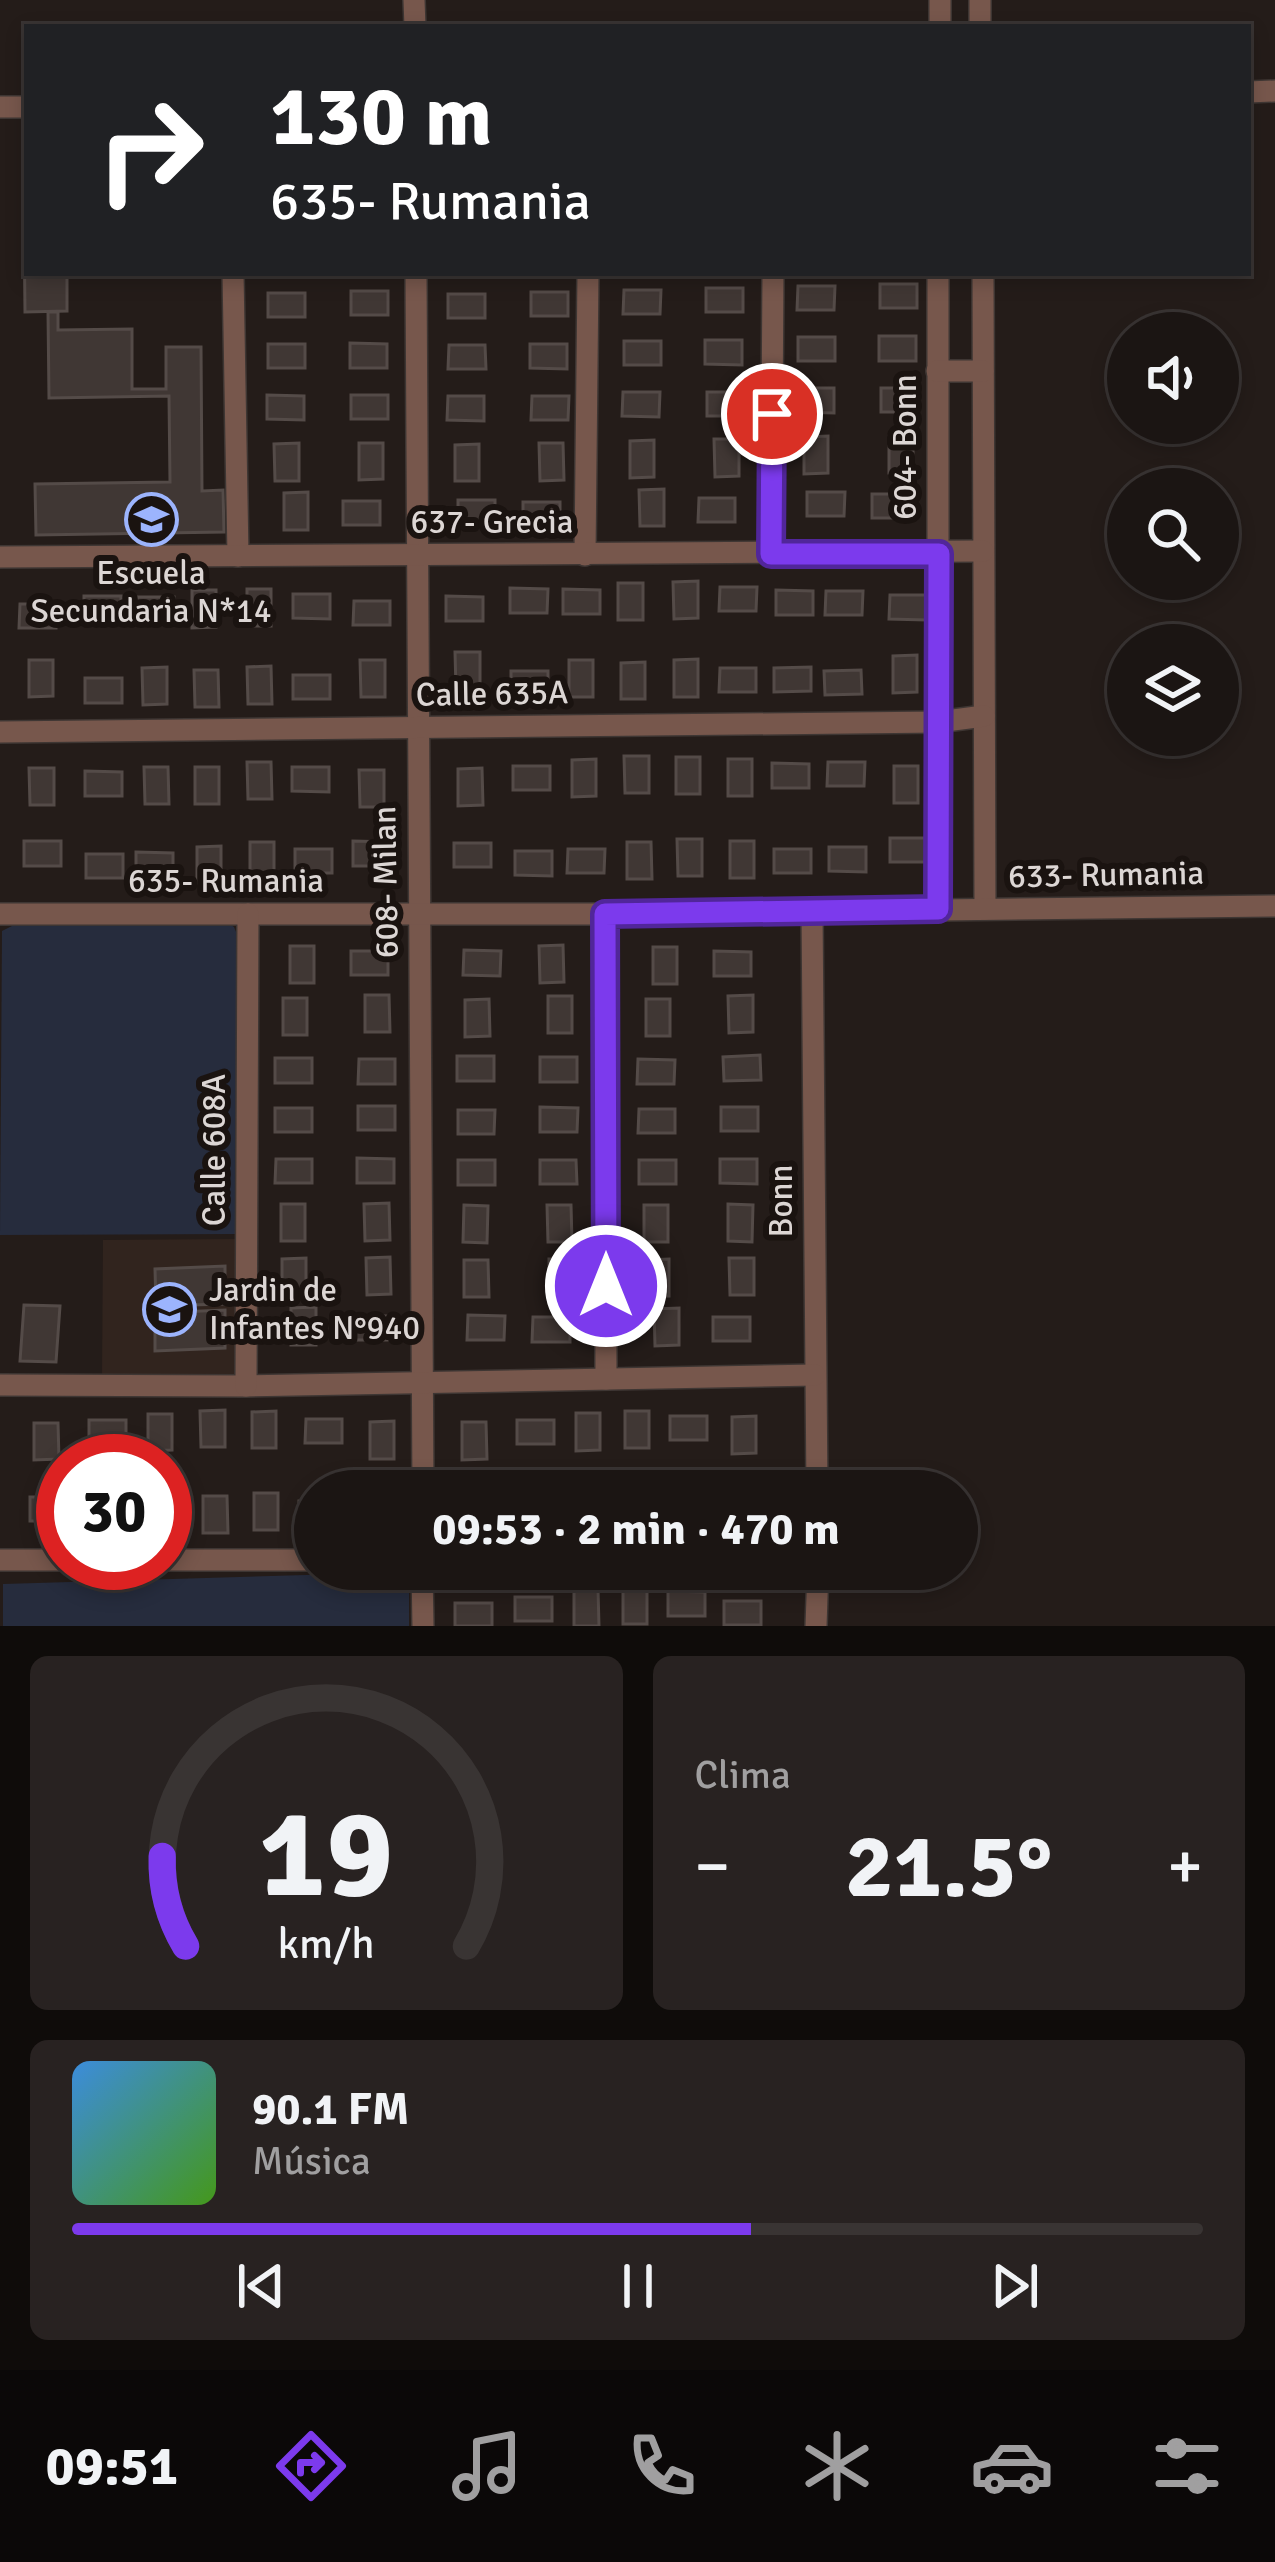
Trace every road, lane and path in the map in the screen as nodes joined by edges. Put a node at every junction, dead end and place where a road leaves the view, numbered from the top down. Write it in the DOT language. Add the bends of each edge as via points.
graph roads {
  1 [pos="233,276"];
  2 [pos="416,276"];
  3 [pos="588,276"];
  4 [pos="772,276"];
  5 [pos="938,276"];
  6 [pos="983,276"];
  7 [pos="982,370"];
  8 [pos="937,371"];
  9 [pos="983,551"];
  10 [pos="771,554"];
  11 [pos="939,554"];
  12 [pos="585,555"];
  13 [pos="238,556"];
  14 [pos="416,556"];
  15 [pos="0,557"];
  16 [pos="984,716"];
  17 [pos="938,722"];
  18 [pos="417,727"];
  19 [pos="0,732"];
  20 [pos="1275,906"];
  21 [pos="938,909"];
  22 [pos="985,909"];
  23 [pos="812,911"];
  24 [pos="0,914"];
  25 [pos="248,914"];
  26 [pos="605,914"];
  27 [pos="420,915"];
  28 [pos="815,1375"];
  29 [pos="606,1379"];
  30 [pos="425,1382"];
  31 [pos="0,1385"];
  32 [pos="246,1386"];
  33 [pos="423,1470"];
  34 [pos="817,1470"];
  35 [pos="192,1560"];
  36 [pos="294,1560"];
  37 [pos="0,1561"];
  38 [pos="36,1561"];
  39 [pos="422,1590"];
  40 [pos="817,1590"];
  41 [pos="422,1626"];
  42 [pos="816,1626"];
  1 -- 13 [label="street"];
  2 -- 14 [label="street, 608- Milan"];
  3 -- 12 [label="street"];
  4 -- 10 [label="street"];
  5 -- 8 [label="street, 604- Bonn"];
  6 -- 7 [label="street"];
  7 -- 8 [label="street"];
  7 -- 9 [label="street"];
  8 -- 11 [label="street, 604- Bonn"];
  9 -- 11 [label="street, 637- Grecia"];
  9 -- 16 [label="street"];
  10 -- 11 [label="street, 637- Grecia"];
  10 -- 12 [label="street, 637- Grecia"];
  11 -- 17 [label="street, 604- Bonn"];
  12 -- 14 [label="street, 637- Grecia"];
  13 -- 14 [label="street, 637- Grecia"];
  13 -- 15 [label="street, 637- Grecia"];
  14 -- 18 [label="street, 608- Milan"];
  16 -- 17 [label="street, Calle 635A"];
  16 -- 22 [label="street"];
  17 -- 18 [label="street, Calle 635A"];
  17 -- 21 [label="street, 604- Bonn"];
  18 -- 19 [label="street, Calle 635A"];
  18 -- 27 [label="street, 608- Milan"];
  20 -- 22 [label="street, 633- Rumania"];
  21 -- 22 [label="street, 633- Rumania"];
  21 -- 23 [label="street, 633- Rumania"];
  23 -- 26 [label="street, 635- Rumania"];
  23 -- 28 [label="street, Bonn"];
  24 -- 25 [label="street, 635- Rumania"];
  25 -- 27 [label="street, 635- Rumania"];
  25 -- 32 [label="street, Calle 608A"];
  26 -- 27 [label="street, 635- Rumania"];
  26 -- 29 [label="street"];
  27 -- 30 [label="street, 608- Milan"];
  28 -- 29 [label="street"];
  28 -- 34 [label="street, Bonn"];
  29 -- 30 [label="street"];
  30 -- 32 [label="street"];
  30 -- 33 [label="street, 608- Milan"];
  31 -- 32 [label="street"];
  35 -- 36 [label="street"];
  37 -- 38 [label="street"];
  39 -- 41 [label="street"];
  40 -- 42 [label="street"];
}
